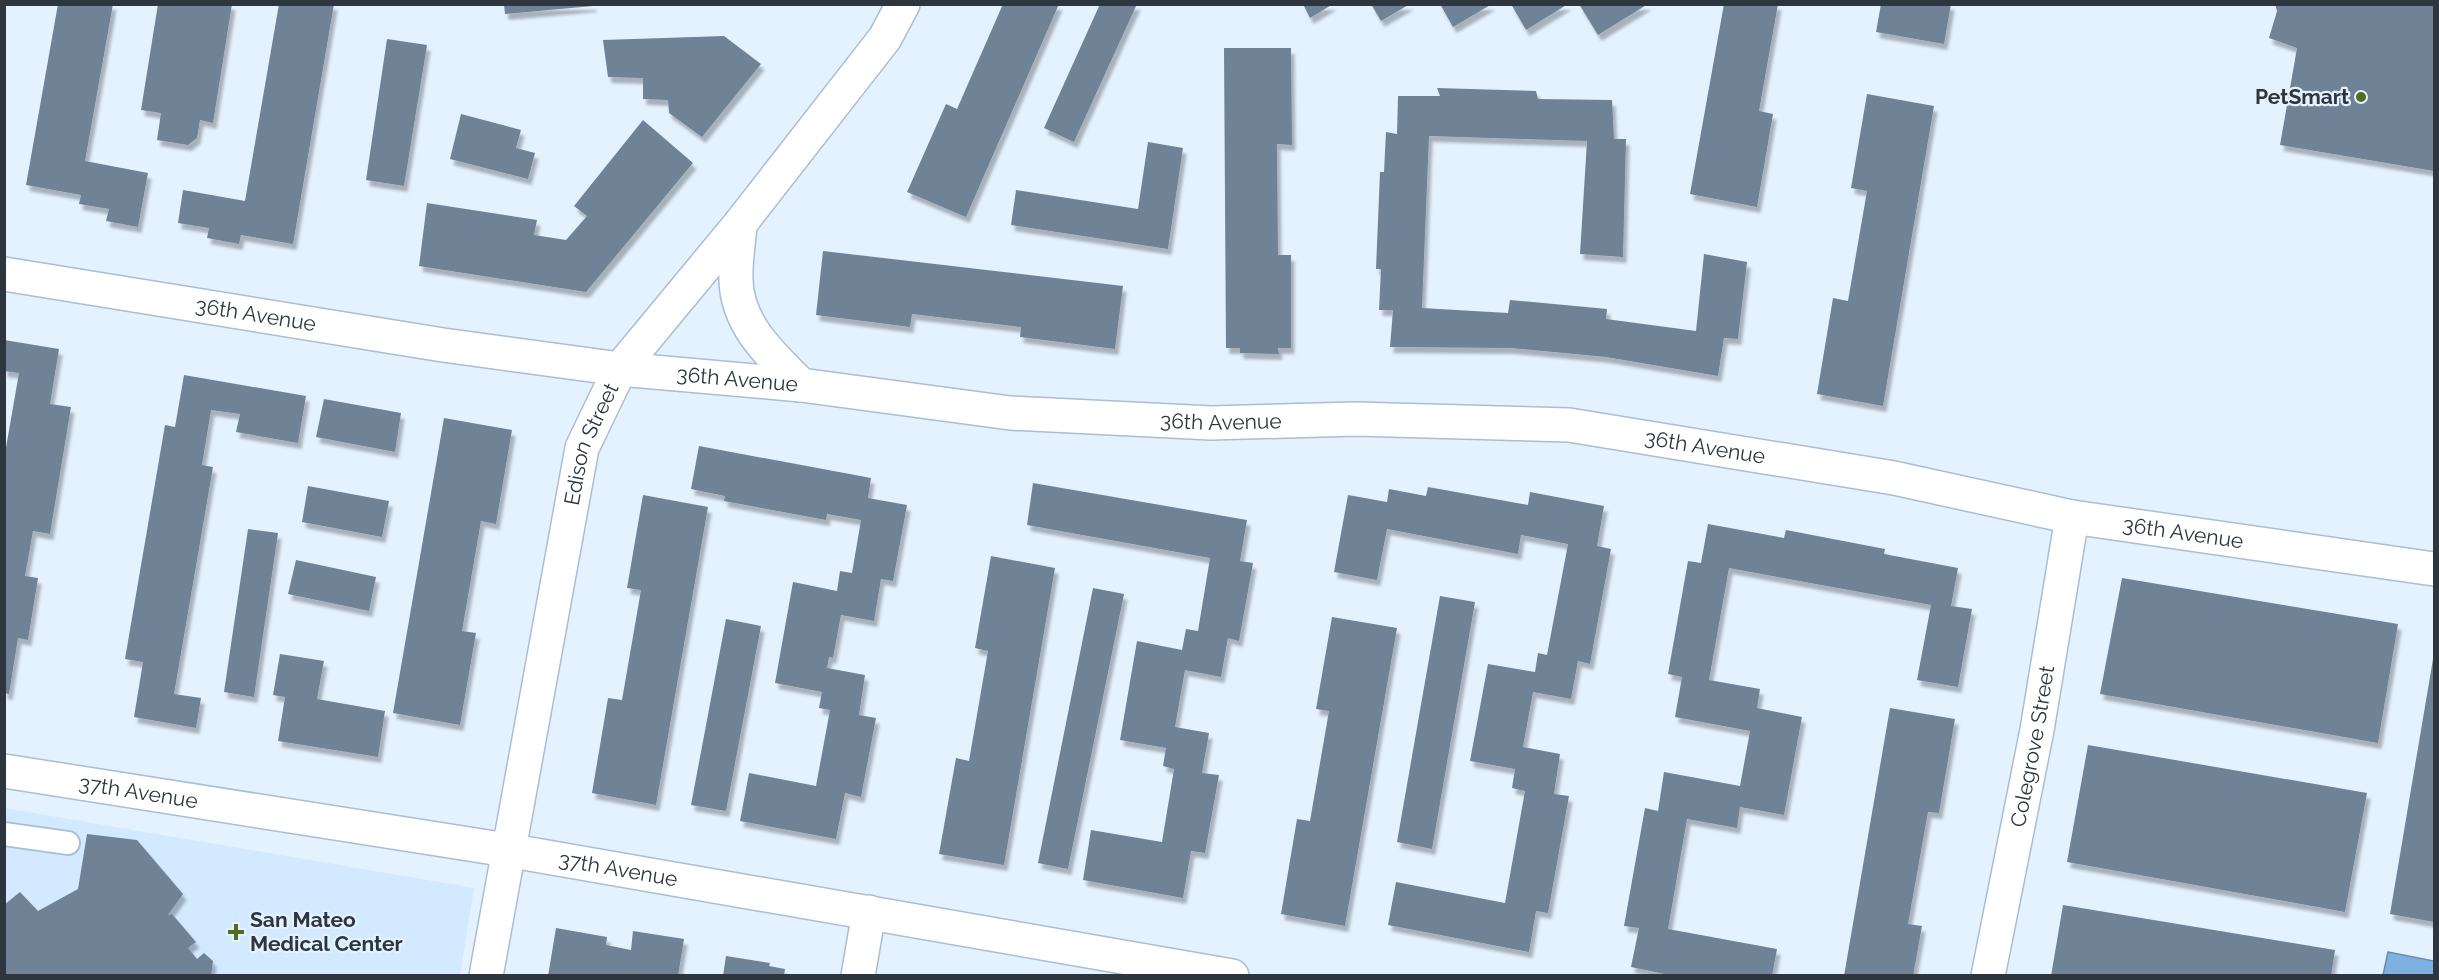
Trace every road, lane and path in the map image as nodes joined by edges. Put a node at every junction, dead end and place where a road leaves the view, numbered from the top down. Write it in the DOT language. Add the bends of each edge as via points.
graph roads {
  1 [pos="903,4"];
  2 [pos="740,224"];
  3 [pos="4,274"];
  4 [pos="620,369"];
  5 [pos="801,385"];
  6 [pos="2072,517"];
  7 [pos="2434,569"];
  8 [pos="4,771"];
  9 [pos="4,834"];
  10 [pos="68,843"];
  11 [pos="507,850"];
  12 [pos="869,912"];
  13 [pos="486,975"];
  14 [pos="858,975"];
  15 [pos="1232,975"];
  16 [pos="1988,975"];
  1 -- 2 [label="street, Edison Street" via="885,38"];
  2 -- 4 [label="street, Edison Street"];
  2 -- 5 [label="street" via="735,281 745,320 766,350"];
  3 -- 4 [label="street, 36th Avenue" via="442,345"];
  4 -- 5 [label="street, 36th Avenue"];
  4 -- 11 [label="street, Edison Street" via="582,448"];
  5 -- 6 [label="street, 36th Avenue" via="1010,412 1093,417 1211,423 1356,418 1569,425 1894,478"];
  6 -- 7 [label="street, 36th Avenue"];
  6 -- 16 [label="street, Colegrove Street" via="2037,729"];
  8 -- 11 [label="street, 37th Avenue"];
  9 -- 10 [label="lane"];
  11 -- 12 [label="street, 37th Avenue"];
  11 -- 13 [label="street, Edison Street"];
  12 -- 14 [label="street"];
  12 -- 15 [label="street, 37th Avenue"];
}
